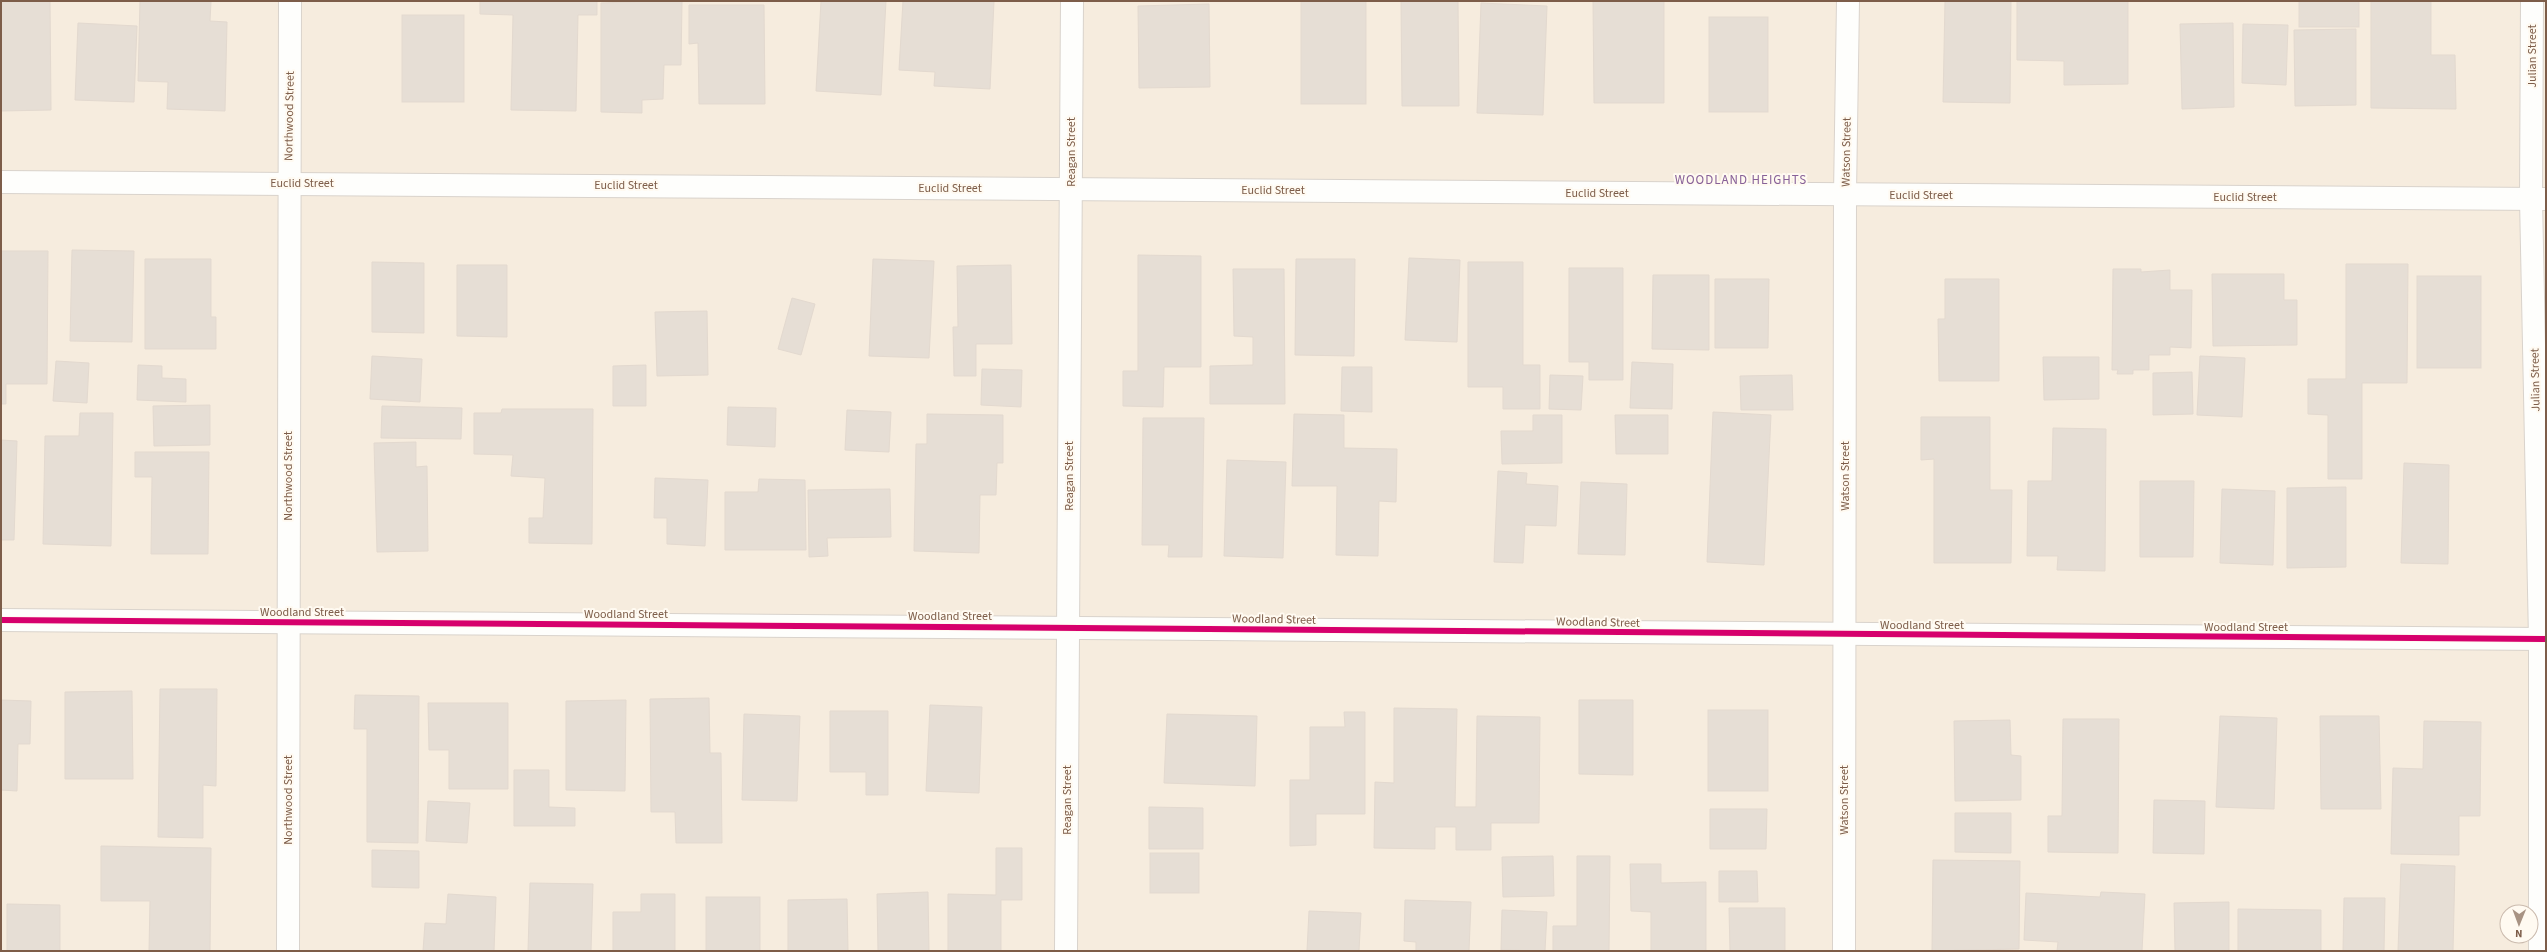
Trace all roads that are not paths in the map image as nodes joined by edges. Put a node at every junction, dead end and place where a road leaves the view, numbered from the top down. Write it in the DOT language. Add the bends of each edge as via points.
graph roads {
  1 [pos="290,1"];
  2 [pos="1072,1"];
  3 [pos="1848,1"];
  4 [pos="2532,1"];
  5 [pos="1,182"];
  6 [pos="288,183"];
  7 [pos="1071,189"];
  8 [pos="1845,194"];
  9 [pos="2538,199"];
  10 [pos="1,620"];
  11 [pos="288,623"];
  12 [pos="1068,628"];
  13 [pos="1845,636"];
  14 [pos="2543,639"];
  15 [pos="288,951"];
  16 [pos="1066,951"];
  17 [pos="1844,951"];
  18 [pos="2540,951"];
  1 -- 6 [label="street, Northwood Street"];
  2 -- 7 [label="street, Reagan Street"];
  3 -- 8 [label="street, Watson Street"];
  4 -- 9 [label="street, Julian Street"];
  5 -- 6 [label="street, Euclid Street"];
  6 -- 7 [label="street, Euclid Street"];
  6 -- 11 [label="street, Northwood Street"];
  7 -- 8 [label="street, Euclid Street"];
  7 -- 12 [label="street, Reagan Street"];
  8 -- 9 [label="street, Euclid Street"];
  8 -- 13 [label="street, Watson Street"];
  9 -- 14 [label="street, Julian Street"];
  10 -- 11 [label="street, Woodland Street"];
  11 -- 12 [label="street, Woodland Street"];
  11 -- 15 [label="street, Northwood Street"];
  12 -- 13 [label="street, Woodland Street"];
  12 -- 16 [label="street, Reagan Street"];
  13 -- 14 [label="street, Woodland Street"];
  13 -- 17 [label="street, Watson Street"];
  14 -- 18 [label="street, Julian Street"];
}
